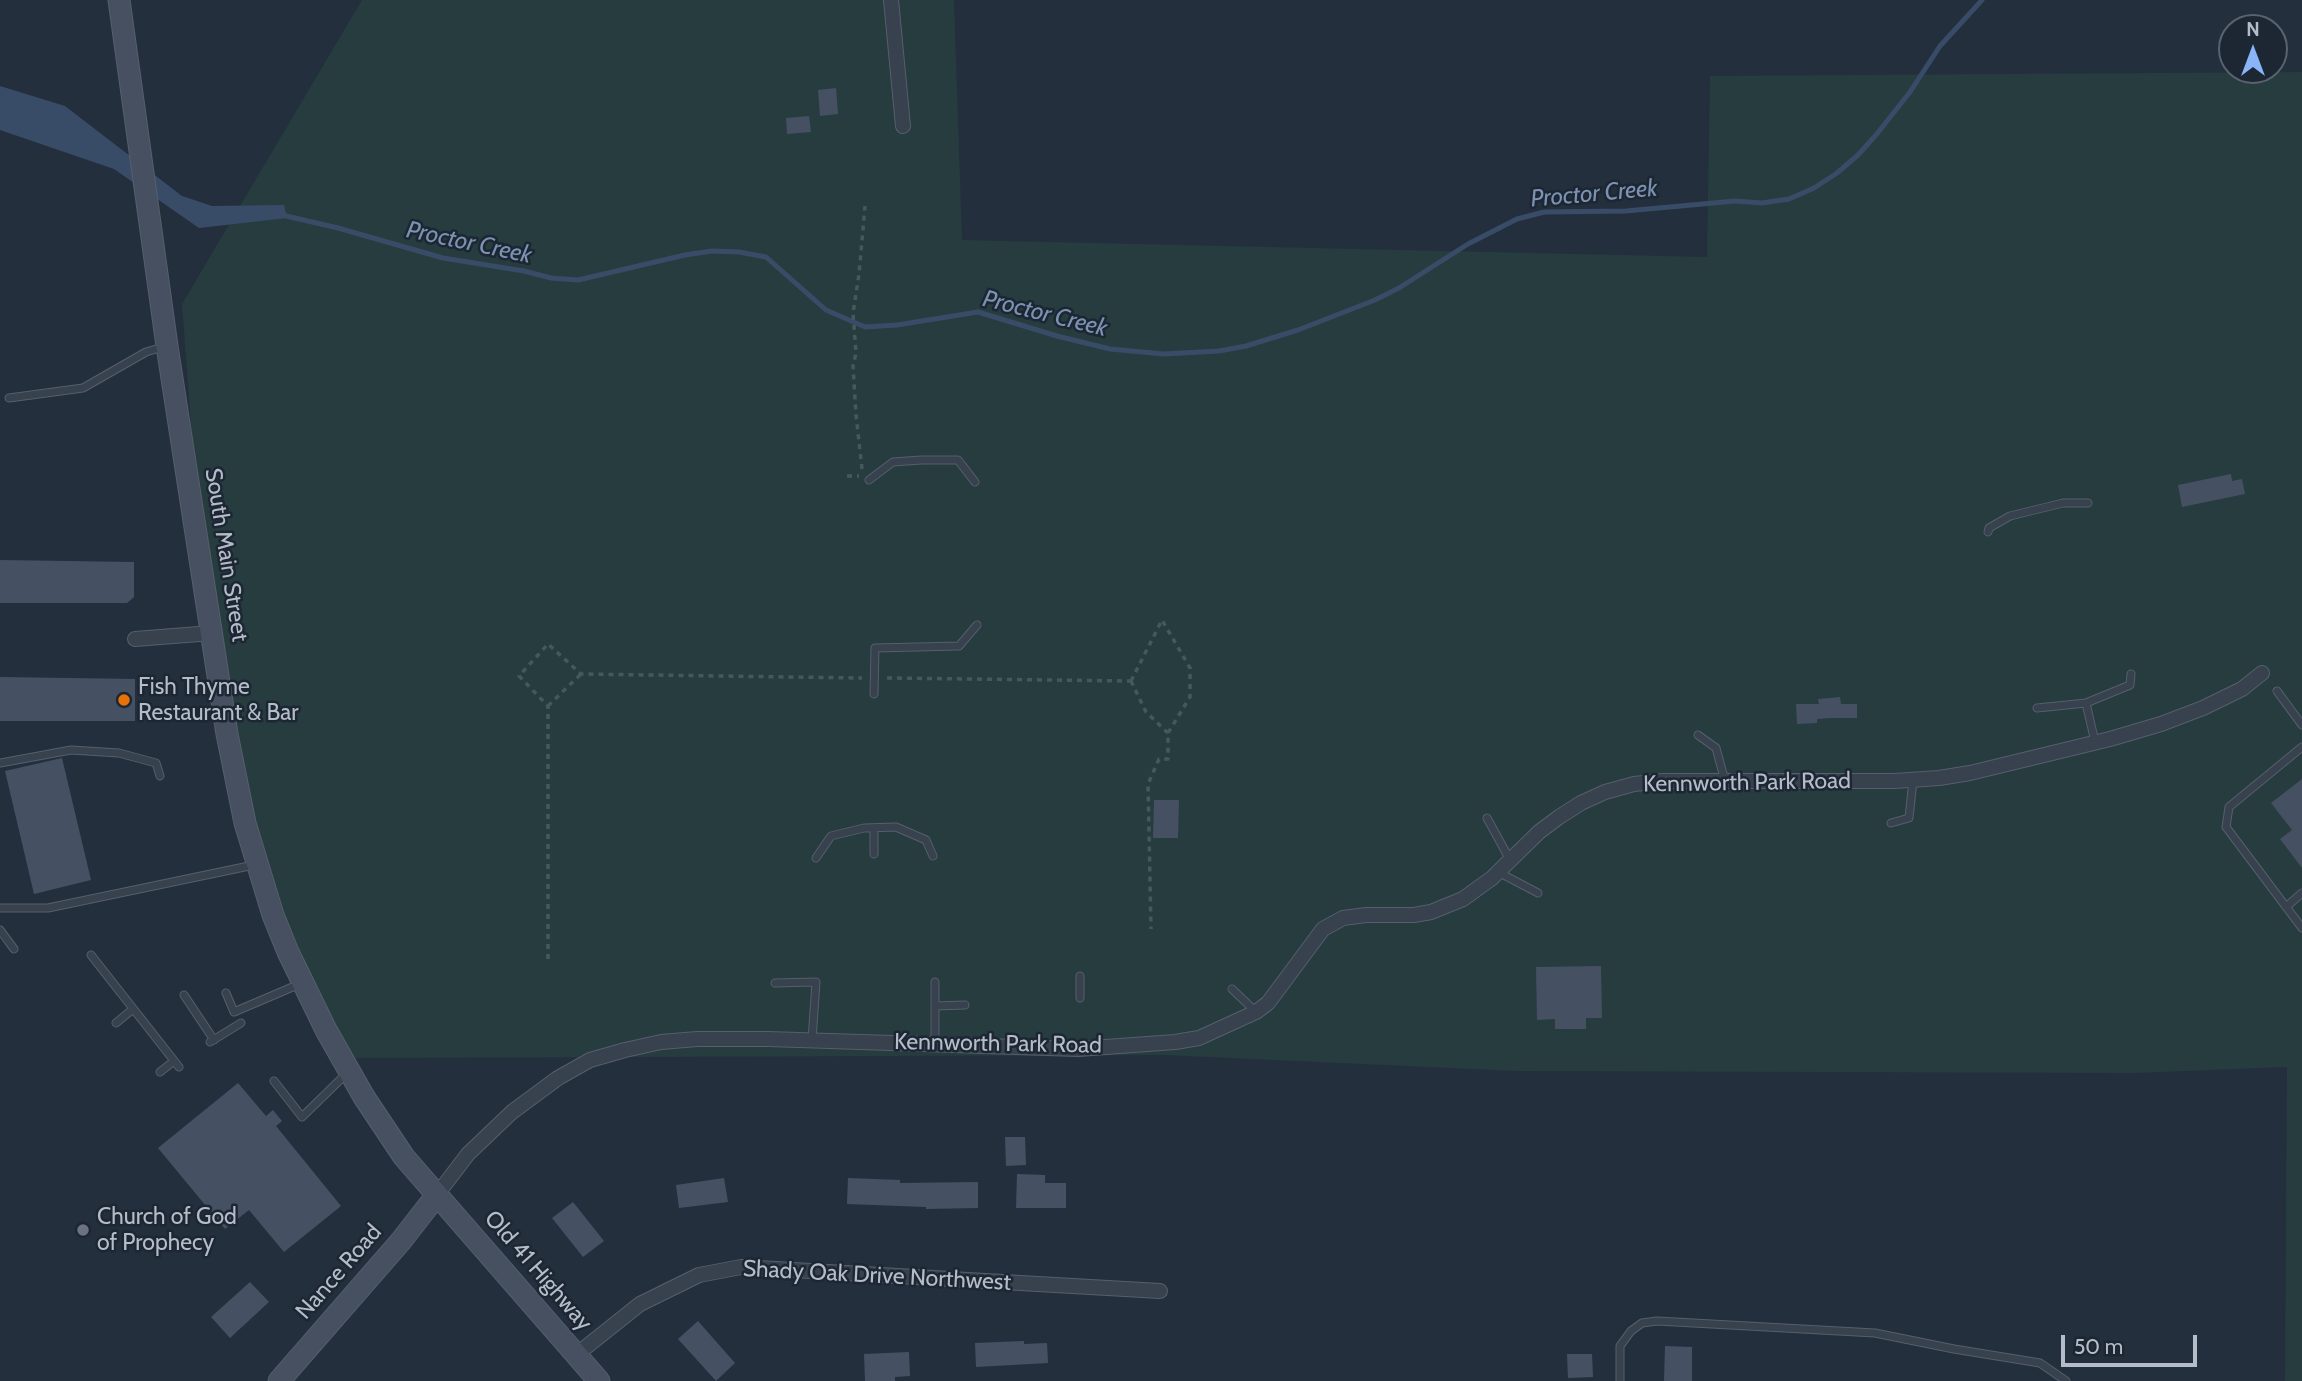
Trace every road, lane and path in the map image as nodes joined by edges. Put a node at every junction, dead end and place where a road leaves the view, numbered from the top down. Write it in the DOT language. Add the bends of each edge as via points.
graph roads {
  1 [pos="119,0"];
  2 [pos="891,0"];
  3 [pos="903,126"];
  4 [pos="865,206"];
  5 [pos="167,346"];
  6 [pos="9,398"];
  7 [pos="847,476"];
  8 [pos="870,480"];
  9 [pos="975,482"];
  10 [pos="2088,503"];
  11 [pos="1988,532"];
  12 [pos="978,625"];
  13 [pos="212,633"];
  14 [pos="135,639"];
  15 [pos="2262,673"];
  16 [pos="581,674"];
  17 [pos="2131,674"];
  18 [pos="874,678"];
  19 [pos="1131,681"];
  20 [pos="2277,691"];
  21 [pos="874,694"];
  22 [pos="2085,703"];
  23 [pos="548,706"];
  24 [pos="2037,708"];
  25 [pos="2302,725"];
  26 [pos="1168,733"];
  27 [pos="1698,736"];
  28 [pos="2095,743"];
  29 [pos="2302,747"];
  30 [pos="0,763"];
  31 [pos="160,776"];
  32 [pos="1913,780"];
  33 [pos="1725,781"];
  34 [pos="1487,818"];
  35 [pos="1891,823"];
  36 [pos="874,828"];
  37 [pos="874,854"];
  38 [pos="933,856"];
  39 [pos="816,858"];
  40 [pos="1510,860"];
  41 [pos="258,864"];
  42 [pos="1499,872"];
  43 [pos="1538,893"];
  44 [pos="2302,893"];
  45 [pos="2286,906"];
  46 [pos="0,908"];
  47 [pos="2302,928"];
  48 [pos="1151,929"];
  49 [pos="0,930"];
  50 [pos="14,949"];
  51 [pos="91,955"];
  52 [pos="548,959"];
  53 [pos="1080,976"];
  54 [pos="303,982"];
  55 [pos="775,982"];
  56 [pos="935,982"];
  57 [pos="1232,989"];
  58 [pos="226,993"];
  59 [pos="184,995"];
  60 [pos="1080,998"];
  61 [pos="965,1005"];
  62 [pos="935,1006"];
  63 [pos="133,1009"];
  64 [pos="1256,1012"];
  65 [pos="116,1023"];
  66 [pos="241,1023"];
  67 [pos="812,1040"];
  68 [pos="935,1045"];
  69 [pos="349,1071"];
  70 [pos="160,1072"];
  71 [pos="274,1081"];
  72 [pos="436,1196"];
  73 [pos="1160,1291"];
  74 [pos="576,1355"];
  75 [pos="279,1381"];
  76 [pos="599,1381"];
  77 [pos="1620,1381"];
  78 [pos="2066,1381"];
  1 -- 5 [label="main road, South Main Street"];
  2 -- 3 [label="street"];
  4 -- 7 [label="path" via="853,313 862,477"];
  5 -- 6 [label="lane" via="146,352 83,388"];
  5 -- 13 [label="main road, South Main Street"];
  8 -- 9 [label="lane" via="892,462 958,460"];
  10 -- 11 [label="lane" via="2063,503 2010,516"];
  12 -- 18 [label="lane" via="959,646 875,648"];
  13 -- 14 [label="street"];
  13 -- 41 [label="main road, South Main Street" via="245,823"];
  15 -- 28 [label="street, Kennworth Park Road" via="2242,689 2203,708"];
  16 -- 18 [label="path"];
  16 -- 23 [label="path"];
  16 -- 23 [label="path" via="548,644 519,676"];
  17 -- 22 [label="lane" via="2130,685"];
  18 -- 19 [label="path"];
  18 -- 21 [label="lane"];
  19 -- 26 [label="path" via="1146,712"];
  19 -- 26 [label="path" via="1162,620 1191,668 1191,697"];
  20 -- 25 [label="lane"];
  22 -- 24 [label="lane"];
  22 -- 28 [label="lane"];
  23 -- 52 [label="path"];
  26 -- 48 [label="path" via="1168,760 1158,760 1148,784"];
  27 -- 33 [label="lane" via="1716,748"];
  28 -- 32 [label="street, Kennworth Park Road" via="1970,773"];
  29 -- 45 [label="lane" via="2230,807 2226,827"];
  30 -- 31 [label="lane" via="71,750 119,753 156,762"];
  32 -- 33 [label="street, Kennworth Park Road"];
  32 -- 35 [label="lane" via="1909,818"];
  33 -- 40 [label="street, Kennworth Park Road" via="1663,781 1605,792 1539,831"];
  34 -- 40 [label="lane"];
  36 -- 37 [label="lane"];
  36 -- 38 [label="lane" via="896,827 926,840"];
  36 -- 39 [label="lane" via="831,836"];
  40 -- 42 [label="street, Kennworth Park Road"];
  41 -- 46 [label="lane" via="48,908"];
  41 -- 54 [label="main road, South Main Street" via="273,915"];
  42 -- 43 [label="lane"];
  42 -- 64 [label="street, Kennworth Park Road" via="1463,899 1431,912 1343,918 1324,929 1280,989"];
  44 -- 45 [label="lane"];
  45 -- 47 [label="lane"];
  49 -- 50 [label="lane"];
  51 -- 63 [label="lane"];
  53 -- 60 [label="lane"];
  54 -- 58 [label="lane" via="234,1012"];
  54 -- 69 [label="main road, South Main Street"];
  55 -- 67 [label="lane" via="816,982"];
  56 -- 62 [label="lane"];
  57 -- 64 [label="lane"];
  59 -- 66 [label="lane" via="212,1041"];
  61 -- 62 [label="lane"];
  62 -- 68 [label="lane"];
  63 -- 65 [label="lane"];
  63 -- 70 [label="lane" via="177,1064"];
  64 -- 68 [label="street, Kennworth Park Road" via="1199,1038 1175,1042 1078,1049"];
  67 -- 68 [label="street, Kennworth Park Road"];
  67 -- 72 [label="street, Kennworth Park Road" via="661,1042 590,1060 512,1112 468,1154"];
  69 -- 71 [label="lane" via="302,1116"];
  69 -- 72 [label="main road, South Main Street" via="404,1157"];
  72 -- 74 [label="main road, Old 41 Highway"];
  72 -- 75 [label="main road, Nance Road"];
  73 -- 74 [label="street, Shady Oak Drive Northwest" via="741,1267 699,1275 640,1304"];
  74 -- 76 [label="main road, Old 41 Highway"];
  77 -- 78 [label="lane" via="1620,1346 1642,1323 1657,1321 1875,1333 2040,1363"];
}
